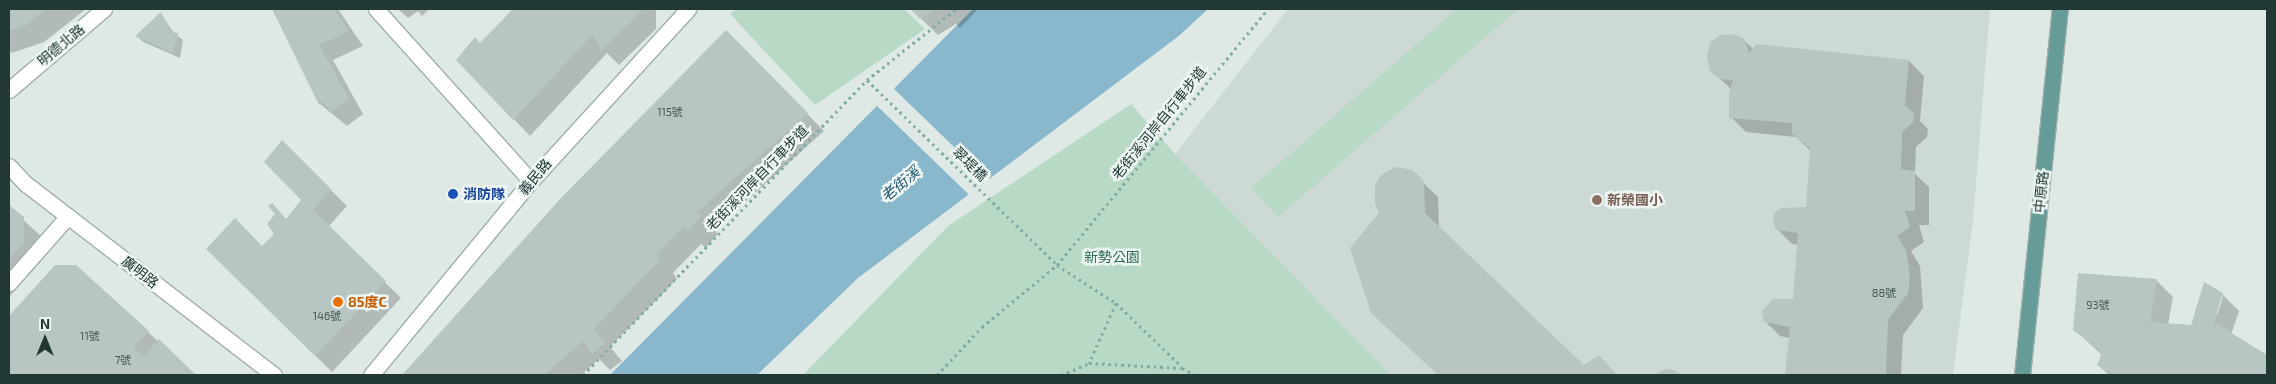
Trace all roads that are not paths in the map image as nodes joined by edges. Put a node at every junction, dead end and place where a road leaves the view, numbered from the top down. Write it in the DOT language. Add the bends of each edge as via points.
graph roads {
  1 [pos="104,9"];
  2 [pos="376,9"];
  3 [pos="688,9"];
  4 [pos="2060,9"];
  5 [pos="13,86"];
  6 [pos="9,166"];
  7 [pos="531,181"];
  8 [pos="68,216"];
  9 [pos="9,283"];
  10 [pos="374,371"];
  11 [pos="274,375"];
  12 [pos="2022,375"];
  1 -- 5 [label="street, 明德北路"];
  2 -- 7 [label="street"];
  3 -- 7 [label="street, 義民路"];
  4 -- 12 [label="main road, 中原路"];
  6 -- 8 [label="street, 廣明路"];
  7 -- 10 [label="street, 義民路"];
  8 -- 9 [label="street"];
  8 -- 11 [label="street, 廣明路"];
}
